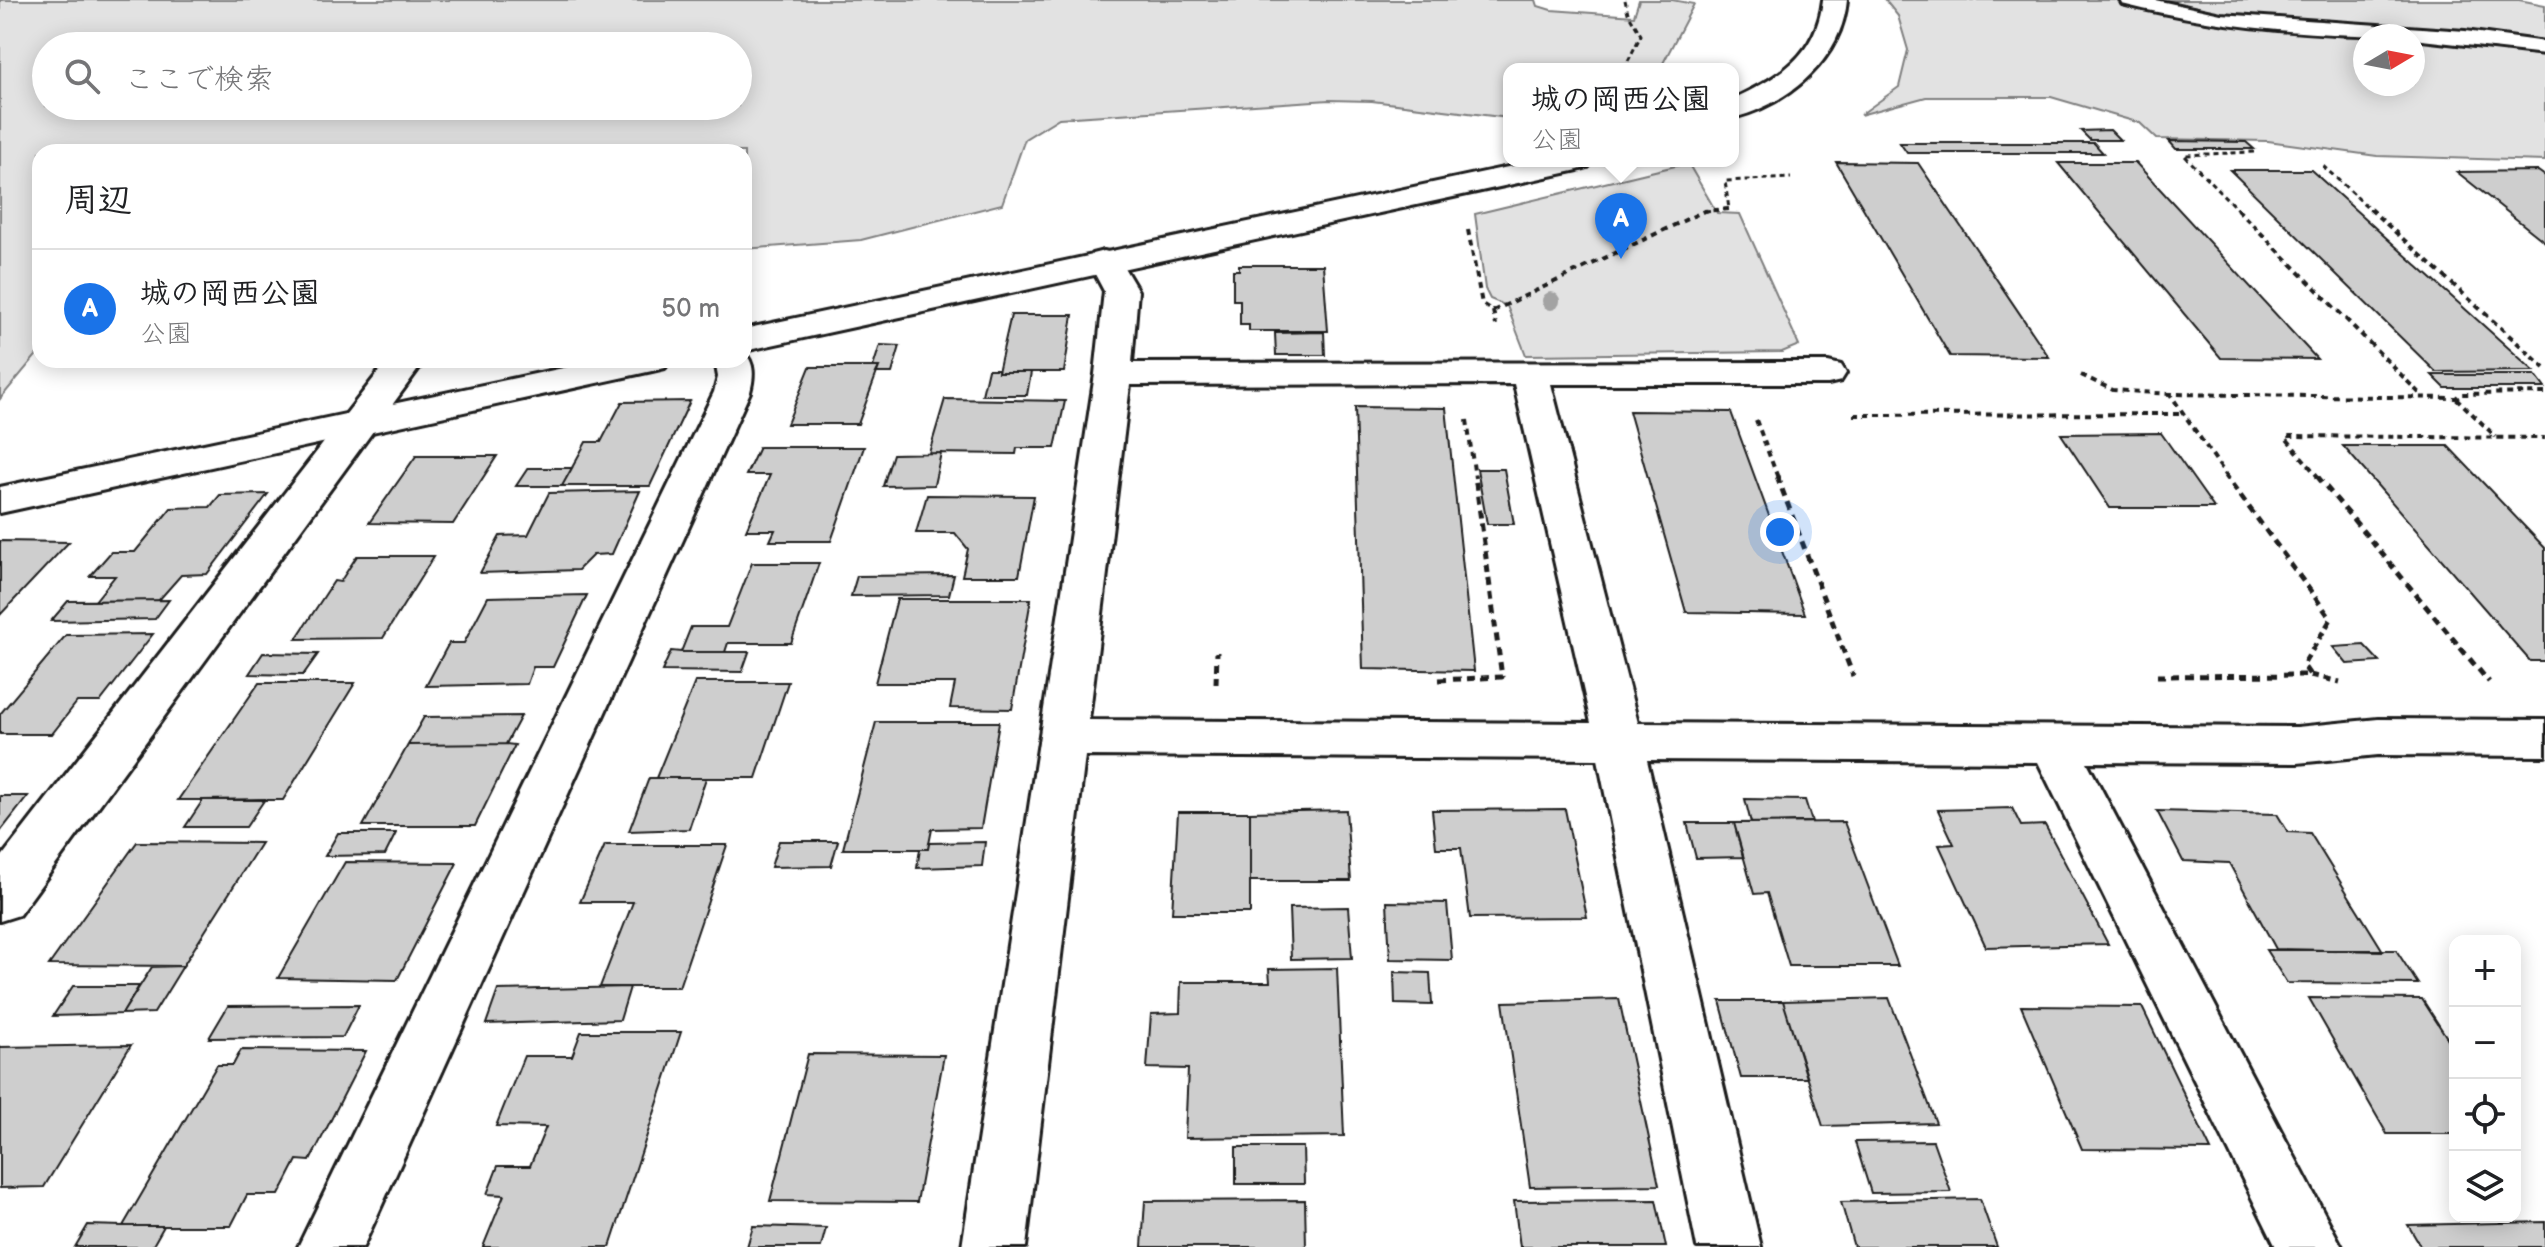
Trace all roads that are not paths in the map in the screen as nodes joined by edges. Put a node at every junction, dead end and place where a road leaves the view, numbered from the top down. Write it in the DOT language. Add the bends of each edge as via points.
graph roads {
  1 [pos="1835,0"];
  2 [pos="2129,0"];
  3 [pos="2545,48"];
  4 [pos="1739,107"];
  5 [pos="1550,167"];
  6 [pos="1104,261"];
  7 [pos="752,338"];
  8 [pos="1514,356"];
  9 [pos="401,368"];
  10 [pos="615,368"];
  11 [pos="734,368"];
  12 [pos="1828,373"];
  13 [pos="1113,374"];
  14 [pos="357,424"];
  15 [pos="0,500"];
  16 [pos="1064,738"];
  17 [pos="2541,738"];
  18 [pos="1619,743"];
  19 [pos="2053,743"];
  20 [pos="0,899"];
  21 [pos="330,1247"];
  22 [pos="994,1247"];
  23 [pos="1729,1247"];
  24 [pos="2310,1247"];
  1 -- 4 [label="street" via="1834,19 1821,50 1783,85"];
  2 -- 3 [label="lane" via="2221,20 2465,37"];
  5 -- 6 [label="street"];
  6 -- 7 [label="street"];
  6 -- 13 [label="street" via="1121,291"];
  8 -- 12 [label="street"];
  8 -- 13 [label="street" via="1458,373"];
  8 -- 18 [label="street"];
  9 -- 14 [label="street"];
  10 -- 14 [label="street"];
  11 -- 21 [label="street" via="732,392"];
  13 -- 16 [label="street"];
  14 -- 15 [label="street"];
  14 -- 20 [label="street"];
  16 -- 18 [label="street"];
  16 -- 22 [label="street"];
  17 -- 19 [label="street" via="2378,737 2297,745"];
  18 -- 19 [label="street"];
  18 -- 23 [label="street"];
  19 -- 24 [label="street"];
}
